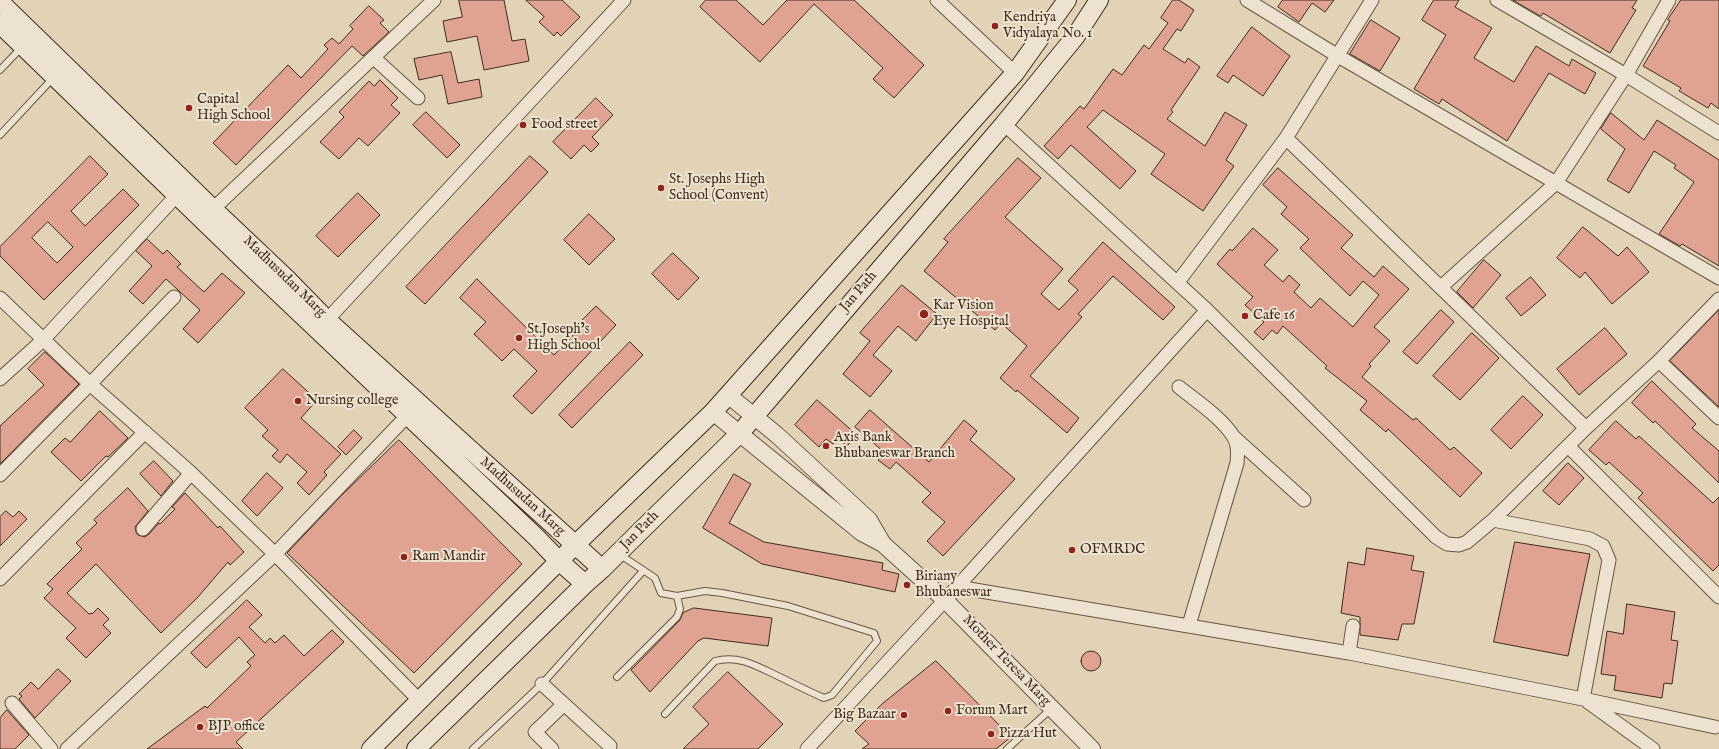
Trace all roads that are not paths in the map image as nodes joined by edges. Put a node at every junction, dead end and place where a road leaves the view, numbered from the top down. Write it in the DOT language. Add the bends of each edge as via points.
graph roads {
  1 [pos="434,0"];
  2 [pos="624,0"];
  3 [pos="937,0"];
  4 [pos="1067,0"];
  5 [pos="1099,0"];
  6 [pos="1247,0"];
  7 [pos="1372,0"];
  8 [pos="1497,0"];
  9 [pos="1669,0"];
  10 [pos="0,2"];
  11 [pos="0,24"];
  12 [pos="28,40"];
  13 [pos="1338,56"];
  14 [pos="374,58"];
  15 [pos="0,70"];
  16 [pos="60,71"];
  17 [pos="1015,73"];
  18 [pos="1626,75"];
  19 [pos="418,98"];
  20 [pos="1004,124"];
  21 [pos="1719,133"];
  22 [pos="0,135"];
  23 [pos="1286,138"];
  24 [pos="1556,182"];
  25 [pos="177,195"];
  26 [pos="213,209"];
  27 [pos="1719,278"];
  28 [pos="1178,282"];
  29 [pos="1442,287"];
  30 [pos="174,297"];
  31 [pos="0,298"];
  32 [pos="1719,299"];
  33 [pos="1207,310"];
  34 [pos="327,320"];
  35 [pos="43,340"];
  36 [pos="1659,361"];
  37 [pos="0,379"];
  38 [pos="90,384"];
  39 [pos="1179,387"];
  40 [pos="728,395"];
  41 [pos="713,412"];
  42 [pos="407,416"];
  43 [pos="754,416"];
  44 [pos="1719,418"];
  45 [pos="1586,428"];
  46 [pos="145,432"];
  47 [pos="740,433"];
  48 [pos="1234,437"];
  49 [pos="1568,446"];
  50 [pos="191,473"];
  51 [pos="0,476"];
  52 [pos="1304,500"];
  53 [pos="1493,520"];
  54 [pos="143,529"];
  55 [pos="883,544"];
  56 [pos="575,545"];
  57 [pos="618,553"];
  58 [pos="275,554"];
  59 [pos="559,561"];
  60 [pos="602,569"];
  61 [pos="643,571"];
  62 [pos="0,579"];
  63 [pos="585,584"];
  64 [pos="957,587"];
  65 [pos="677,596"];
  66 [pos="1719,597"];
  67 [pos="945,600"];
  68 [pos="1189,625"];
  69 [pos="1353,626"];
  70 [pos="1349,653"];
  71 [pos="617,676"];
  72 [pos="542,684"];
  73 [pos="1583,699"];
  74 [pos="420,701"];
  75 [pos="12,703"];
  76 [pos="563,705"];
  77 [pos="1052,708"];
  78 [pos="665,714"];
  79 [pos="1716,727"];
  80 [pos="610,746"];
  81 [pos="51,749"];
  82 [pos="67,749"];
  83 [pos="371,749"];
  84 [pos="416,749"];
  85 [pos="473,749"];
  86 [pos="552,749"];
  87 [pos="807,749"];
  88 [pos="1007,749"];
  89 [pos="1092,749"];
  90 [pos="1653,749"];
  1 -- 14 [label="street"];
  2 -- 34 [label="street"];
  3 -- 17 [label="street"];
  4 -- 17 [label="main road, Jan Path"];
  5 -- 20 [label="main road, Jan Path" via="1075,37"];
  6 -- 13 [label="street"];
  7 -- 13 [label="street"];
  8 -- 18 [label="street"];
  9 -- 18 [label="street"];
  10 -- 12 [label="main road, Madhusudan Marg"];
  11 -- 12 [label="main road, Madhusudan Marg"];
  12 -- 15 [label="lane"];
  12 -- 16 [label="main road, Madhusudan Marg"];
  13 -- 23 [label="street"];
  13 -- 24 [label="street"];
  14 -- 19 [label="street"];
  14 -- 26 [label="street"];
  16 -- 22 [label="lane"];
  16 -- 25 [label="main road, Madhusudan Marg"];
  16 -- 26 [label="main road, Madhusudan Marg"];
  17 -- 40 [label="main road, Jan Path"];
  18 -- 21 [label="street"];
  18 -- 24 [label="street"];
  20 -- 28 [label="street"];
  20 -- 43 [label="main road, Jan Path"];
  23 -- 28 [label="street"];
  23 -- 29 [label="street"];
  24 -- 27 [label="street"];
  24 -- 29 [label="street"];
  25 -- 35 [label="street"];
  25 -- 42 [label="main road, Madhusudan Marg"];
  26 -- 34 [label="main road, Madhusudan Marg"];
  28 -- 33 [label="street"];
  29 -- 45 [label="street"];
  30 -- 38 [label="street"];
  31 -- 35 [label="street"];
  32 -- 36 [label="street"];
  33 -- 53 [label="street" via="1436,537 1448,544 1463,544"];
  33 -- 64 [label="street"];
  34 -- 56 [label="main road, Madhusudan Marg"];
  35 -- 37 [label="street"];
  35 -- 38 [label="street"];
  36 -- 44 [label="street"];
  36 -- 45 [label="street"];
  38 -- 46 [label="street"];
  38 -- 51 [label="street"];
  39 -- 48 [label="street" via="1224,425"];
  40 -- 41 [label="main road, Jan Path"];
  40 -- 43 [label="street, Mother Teresa Marg"];
  41 -- 47 [label="street, Mother Teresa Marg"];
  41 -- 56 [label="main road, Jan Path"];
  42 -- 58 [label="street"];
  42 -- 59 [label="main road, Madhusudan Marg"];
  43 -- 47 [label="main road, Jan Path"];
  43 -- 55 [label="street, Mother Teresa Marg" via="869,520"];
  45 -- 49 [label="street"];
  46 -- 50 [label="street"];
  46 -- 62 [label="street"];
  47 -- 55 [label="street, Mother Teresa Marg" via="862,533"];
  47 -- 57 [label="main road, Jan Path"];
  48 -- 52 [label="street"];
  48 -- 68 [label="street" via="1238,454 1237,463"];
  49 -- 53 [label="street"];
  49 -- 66 [label="street"];
  50 -- 54 [label="street"];
  50 -- 58 [label="street"];
  53 -- 73 [label="street" via="1590,539 1604,546 1609,560"];
  55 -- 67 [label="street, Mother Teresa Marg"];
  56 -- 59 [label="main road, Jan Path"];
  56 -- 60 [label="main road, Madhusudan Marg"];
  57 -- 60 [label="main road, Jan Path"];
  57 -- 61 [label="lane"];
  58 -- 74 [label="street"];
  58 -- 82 [label="street"];
  59 -- 63 [label="main road, Madhusudan Marg"];
  59 -- 74 [label="main road"];
  60 -- 63 [label="main road, Jan Path"];
  61 -- 65 [label="lane" via="655,578 662,593"];
  61 -- 72 [label="lane"];
  63 -- 84 [label="main road"];
  64 -- 67 [label="street"];
  64 -- 68 [label="street"];
  65 -- 71 [label="lane" via="680,609 677,617"];
  65 -- 78 [label="lane" via="705,591 788,606 874,633 877,641 832,695 824,698 757,665 724,659 715,662"];
  67 -- 77 [label="street, Mother Teresa Marg"];
  67 -- 87 [label="street"];
  68 -- 70 [label="street"];
  69 -- 70 [label="street"];
  70 -- 73 [label="street"];
  72 -- 76 [label="street"];
  72 -- 85 [label="lane"];
  73 -- 79 [label="street"];
  73 -- 90 [label="street"];
  74 -- 83 [label="main road"];
  75 -- 81 [label="street"];
  76 -- 80 [label="street"];
  76 -- 86 [label="street" via="535,732"];
  77 -- 88 [label="lane"];
  77 -- 89 [label="street, Mother Teresa Marg"];
}
